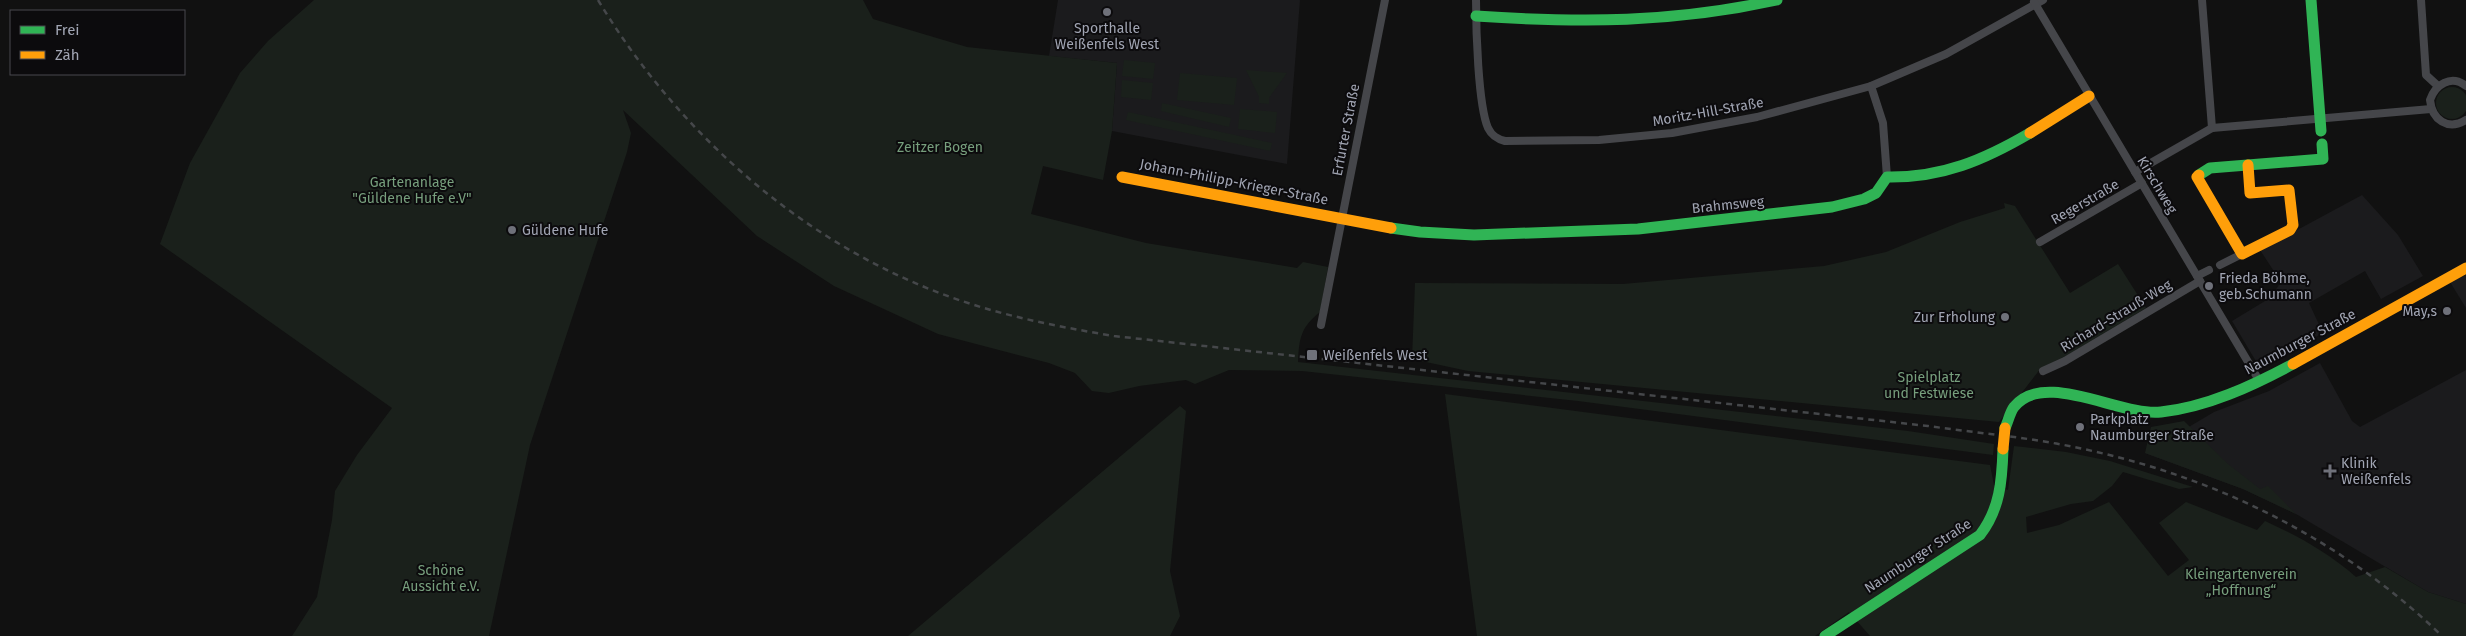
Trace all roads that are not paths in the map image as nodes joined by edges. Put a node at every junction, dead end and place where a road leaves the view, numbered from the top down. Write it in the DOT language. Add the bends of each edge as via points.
graph roads {
  1 [pos="1385,0"];
  2 [pos="1476,0"];
  3 [pos="1777,0"];
  4 [pos="2202,0"];
  5 [pos="2311,0"];
  6 [pos="2421,0"];
  7 [pos="2037,1"];
  8 [pos="1476,16"];
  9 [pos="1871,86"];
  10 [pos="2438,86"];
  11 [pos="2466,86"];
  12 [pos="2089,96"];
  13 [pos="2431,109"];
  14 [pos="2320,118"];
  15 [pos="2466,122"];
  16 [pos="2212,128"];
  17 [pos="2321,131"];
  18 [pos="2322,144"];
  19 [pos="2248,165"];
  20 [pos="2135,172"];
  21 [pos="1122,177"];
  22 [pos="1888,177"];
  23 [pos="2142,183"];
  24 [pos="1341,217"];
  25 [pos="2040,242"];
  26 [pos="2242,254"];
  27 [pos="2220,265"];
  28 [pos="2466,268"];
  29 [pos="2209,270"];
  30 [pos="2199,279"];
  31 [pos="1321,325"];
  32 [pos="2044,371"];
  33 [pos="2260,382"];
  34 [pos="1825,636"];
  1 -- 24 [label="street, Erfurter Straße"];
  2 -- 8 [label="street, Moritz-Hill-Straße"];
  3 -- 8 [label="street" via="1719,13 1650,22"];
  4 -- 16 [label="street"];
  5 -- 14 [label="street"];
  6 -- 10 [label="street" via="2426,74"];
  7 -- 9 [label="street, Moritz-Hill-Straße" via="1946,54"];
  7 -- 12 [label="street, Kirschweg"];
  8 -- 9 [label="street, Moritz-Hill-Straße" via="1486,120 1492,135 1505,142 1599,140 1672,133 1757,117"];
  9 -- 22 [label="street" via="1883,123"];
  10 -- 11 [label="street" via="2455,81"];
  10 -- 13 [label="street" via="2430,100"];
  12 -- 20 [label="street, Kirschweg"];
  12 -- 22 [label="street" via="2006,146 1968,164 1924,177"];
  13 -- 14 [label="street"];
  13 -- 15 [label="street" via="2441,122 2457,125"];
  14 -- 16 [label="street"];
  14 -- 17 [label="street"];
  16 -- 20 [label="street"];
  18 -- 19 [label="street" via="2323,158"];
  19 -- 26 [label="street" via="2210,168 2197,177"];
  19 -- 26 [label="street" via="2250,193 2289,190 2293,225 2290,230"];
  20 -- 23 [label="street, Kirschweg"];
  21 -- 24 [label="street, Johann-Philipp-Krieger-Straße"];
  22 -- 24 [label="street, Brahmsweg" via="1871,196 1832,207 1638,229 1474,235 1417,231"];
  23 -- 25 [label="street, Regerstraße"];
  23 -- 30 [label="street, Kirschweg"];
  24 -- 31 [label="street, Erfurter Straße"];
  26 -- 27 [label="street"];
  28 -- 33 [label="street, Naumburger Straße"];
  29 -- 30 [label="street, Richard-Strauß-Weg"];
  30 -- 32 [label="street, Richard-Strauß-Weg"];
  30 -- 33 [label="street, Kirschweg"];
  33 -- 34 [label="street, Naumburger Straße, bridge" via="2170,410 2149,413 2063,392 2041,392 2027,398 2007,421 1998,506 1980,535"];
}
